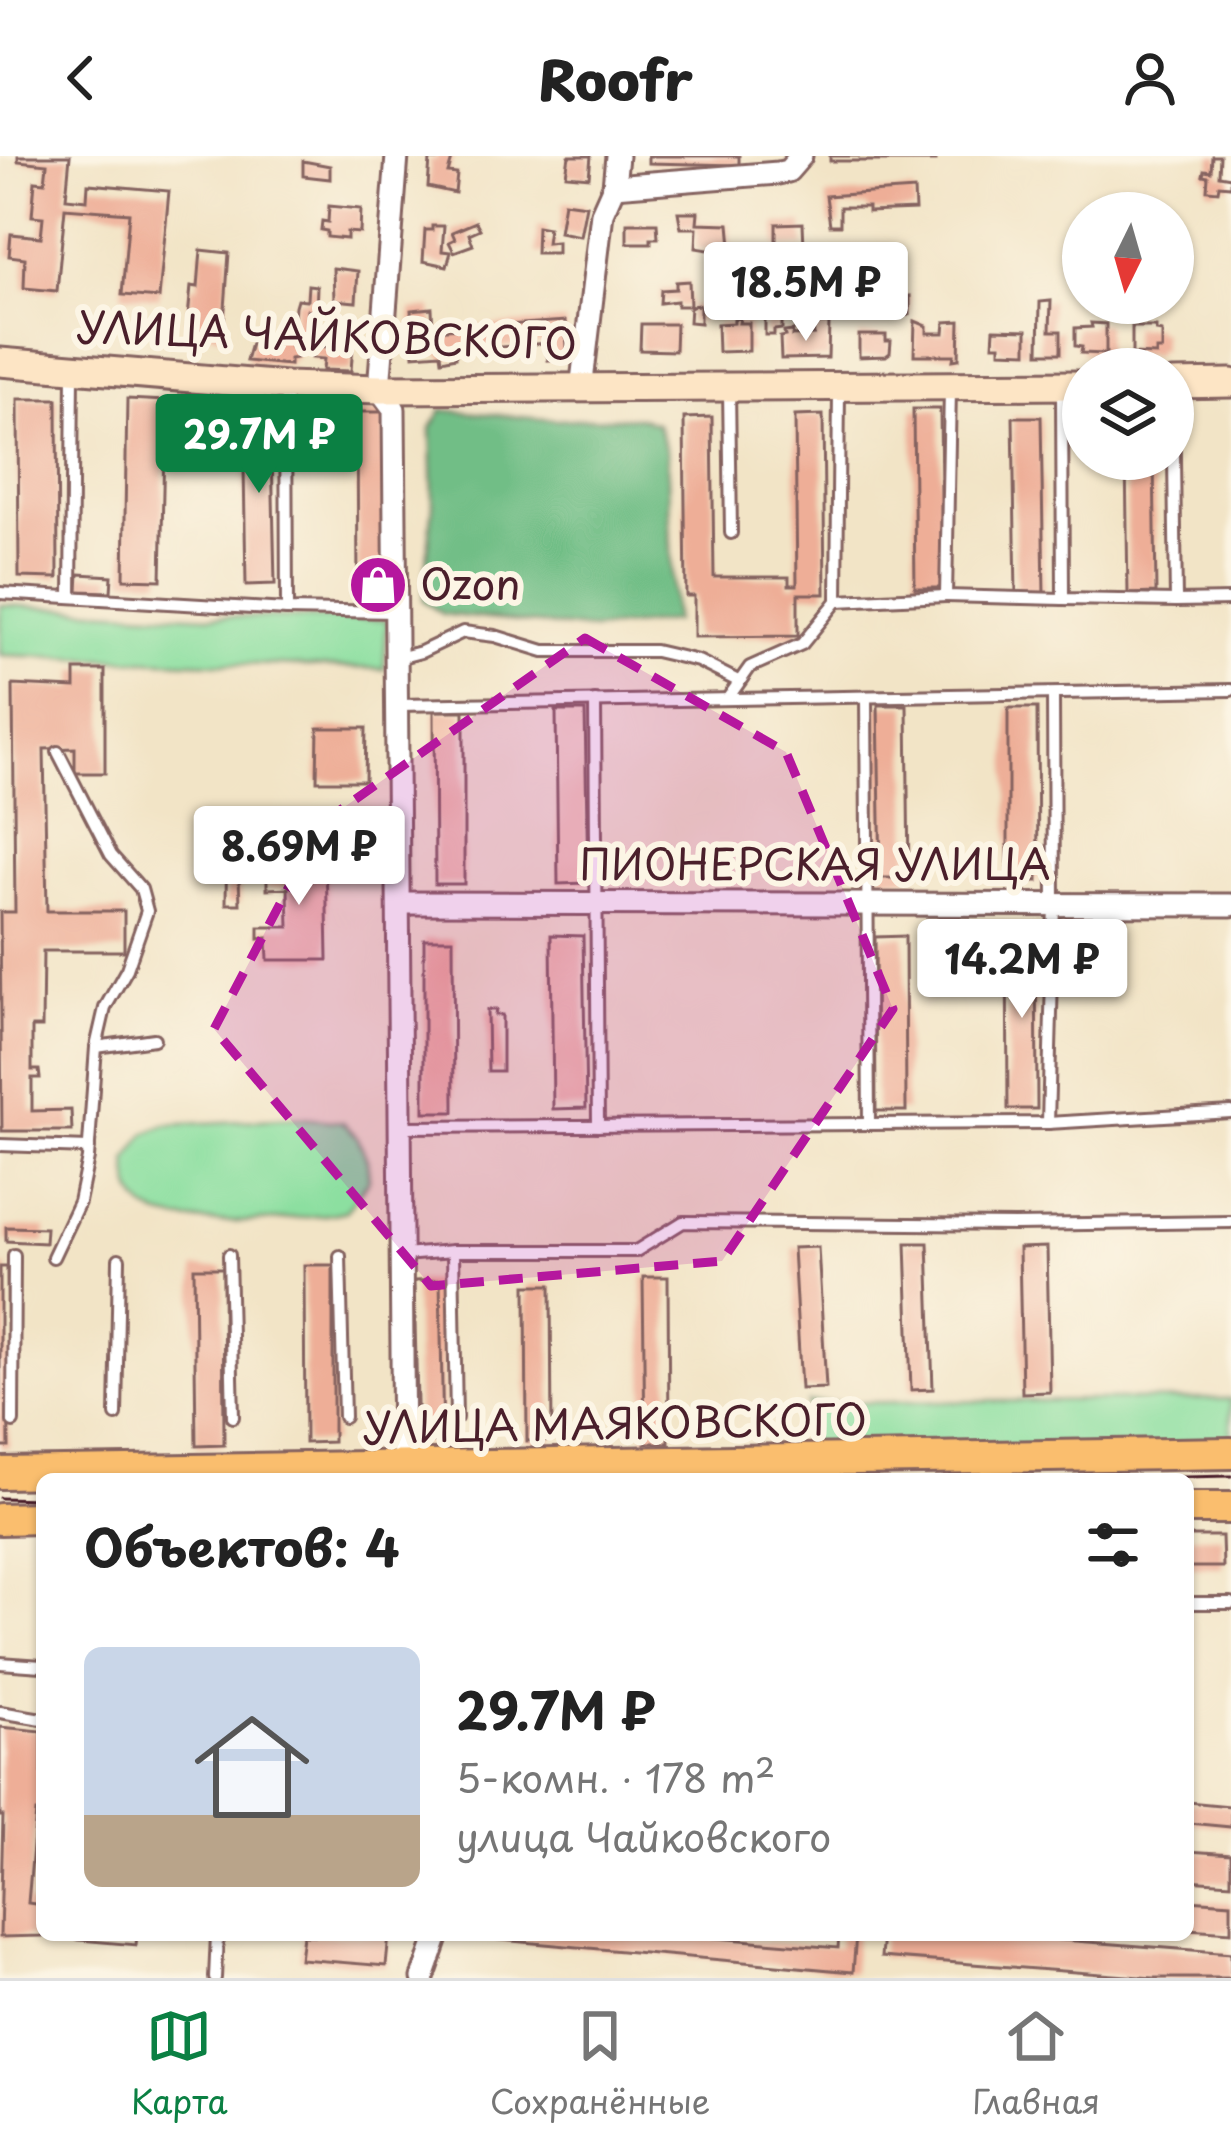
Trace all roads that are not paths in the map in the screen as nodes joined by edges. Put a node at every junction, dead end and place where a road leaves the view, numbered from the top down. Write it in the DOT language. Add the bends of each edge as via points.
graph roads {
  1 [pos="397,156"];
  2 [pos="616,156"];
  3 [pos="801,156"];
  4 [pos="614,186"];
  5 [pos="0,362"];
  6 [pos="73,369"];
  7 [pos="1231,383"];
  8 [pos="1194,384"];
  9 [pos="1062,385"];
  10 [pos="286,386"];
  11 [pos="729,386"];
  12 [pos="950,386"];
  13 [pos="839,387"];
  14 [pos="380,389"];
  15 [pos="581,390"];
  16 [pos="1068,480"];
  17 [pos="1174,480"];
  18 [pos="731,533"];
  19 [pos="0,593"];
  20 [pos="946,596"];
  21 [pos="70,597"];
  22 [pos="1063,599"];
  23 [pos="1231,600"];
  24 [pos="837,601"];
  25 [pos="1176,601"];
  26 [pos="287,610"];
  27 [pos="398,612"];
  28 [pos="398,658"];
  29 [pos="739,681"];
  30 [pos="1231,690"];
  31 [pos="1053,695"];
  32 [pos="728,698"];
  33 [pos="866,698"];
  34 [pos="595,701"];
  35 [pos="399,705"];
  36 [pos="58,752"];
  37 [pos="400,903"];
  38 [pos="599,903"];
  39 [pos="868,904"];
  40 [pos="1054,904"];
  41 [pos="1231,905"];
  42 [pos="154,1040"];
  43 [pos="96,1047"];
  44 [pos="1231,1112"];
  45 [pos="1048,1123"];
  46 [pos="869,1124"];
  47 [pos="598,1126"];
  48 [pos="399,1127"];
  49 [pos="0,1144"];
  50 [pos="89,1148"];
  51 [pos="1231,1222"];
  52 [pos="453,1251"];
  53 [pos="14,1255"];
  54 [pos="230,1255"];
  55 [pos="400,1255"];
  56 [pos="52,1256"];
  57 [pos="340,1256"];
  58 [pos="119,1259"];
  59 [pos="116,1415"];
  60 [pos="233,1417"];
  61 [pos="344,1417"];
  62 [pos="456,1418"];
  63 [pos="14,1422"];
  64 [pos="1231,1453"];
  65 [pos="403,1469"];
  66 [pos="0,1473"];
  67 [pos="1194,1508"];
  68 [pos="1231,1508"];
  69 [pos="36,1518"];
  70 [pos="0,1519"];
  71 [pos="1231,1603"];
  72 [pos="1194,1604"];
  73 [pos="0,1663"];
  74 [pos="36,1666"];
  75 [pos="0,1712"];
  76 [pos="36,1718"];
  77 [pos="217,1941"];
  78 [pos="436,1941"];
  79 [pos="215,1978"];
  80 [pos="423,1978"];
  1 -- 14 [label="street"];
  2 -- 4 [label="street"];
  3 -- 4 [label="street" via="778,173"];
  4 -- 15 [label="street" via="602,213"];
  5 -- 6 [label="main road, УЛИЦА ЧАЙКОВСКОГО"];
  6 -- 10 [label="main road, УЛИЦА ЧАЙКОВСКОГО"];
  6 -- 21 [label="lane"];
  7 -- 8 [label="main road"];
  9 -- 12 [label="main road, УЛИЦА ЧАЙКОВСКОГО"];
  10 -- 14 [label="main road, УЛИЦА ЧАЙКОВСКОГО"];
  10 -- 26 [label="lane"];
  11 -- 13 [label="main road, УЛИЦА ЧАЙКОВСКОГО"];
  11 -- 15 [label="main road, УЛИЦА ЧАЙКОВСКОГО"];
  11 -- 18 [label="lane"];
  12 -- 13 [label="main road, УЛИЦА ЧАЙКОВСКОГО"];
  12 -- 20 [label="lane"];
  13 -- 24 [label="lane"];
  14 -- 15 [label="main road, УЛИЦА ЧАЙКОВСКОГО"];
  14 -- 27 [label="street" via="394,409"];
  16 -- 22 [label="lane"];
  17 -- 25 [label="lane"];
  19 -- 21 [label="lane"];
  20 -- 22 [label="lane"];
  20 -- 24 [label="lane"];
  21 -- 26 [label="lane"];
  22 -- 25 [label="lane"];
  23 -- 25 [label="lane"];
  24 -- 29 [label="lane" via="802,644 760,661"];
  26 -- 27 [label="lane"];
  27 -- 28 [label="street"];
  28 -- 29 [label="lane" via="463,632 544,651 655,651"];
  28 -- 35 [label="street"];
  29 -- 32 [label="lane"];
  30 -- 31 [label="lane"];
  31 -- 33 [label="lane"];
  31 -- 40 [label="lane"];
  32 -- 33 [label="lane"];
  32 -- 34 [label="lane"];
  33 -- 39 [label="lane"];
  34 -- 35 [label="lane"];
  34 -- 38 [label="lane"];
  35 -- 37 [label="street"];
  36 -- 43 [label="lane" via="147,911"];
  37 -- 38 [label="street, ПИОНЕРСКАЯ УЛИЦА"];
  37 -- 48 [label="street"];
  38 -- 39 [label="street, ПИОНЕРСКАЯ УЛИЦА"];
  38 -- 47 [label="lane"];
  39 -- 40 [label="street, ПИОНЕРСКАЯ УЛИЦА"];
  39 -- 46 [label="lane"];
  40 -- 41 [label="street, ПИОНЕРСКАЯ УЛИЦА"];
  40 -- 45 [label="lane"];
  42 -- 43 [label="lane"];
  43 -- 50 [label="lane"];
  44 -- 45 [label="lane"];
  45 -- 46 [label="lane"];
  46 -- 47 [label="lane"];
  47 -- 48 [label="lane"];
  48 -- 55 [label="street"];
  49 -- 50 [label="lane"];
  50 -- 56 [label="lane" via="79,1202"];
  51 -- 52 [label="lane" via="683,1222 636,1251"];
  52 -- 55 [label="lane"];
  52 -- 62 [label="lane"];
  53 -- 63 [label="lane"];
  54 -- 60 [label="lane"];
  55 -- 65 [label="street"];
  57 -- 61 [label="lane"];
  58 -- 59 [label="lane"];
  64 -- 65 [label="main road, УЛИЦА МАЯКОВСКОГО"];
  65 -- 66 [label="main road, УЛИЦА МАЯКОВСКОГО"];
  67 -- 68 [label="main road"];
  69 -- 70 [label="main road"];
  71 -- 72 [label="lane"];
  73 -- 74 [label="lane"];
  75 -- 76 [label="lane"];
  77 -- 79 [label="lane"];
  78 -- 80 [label="street"];
}
